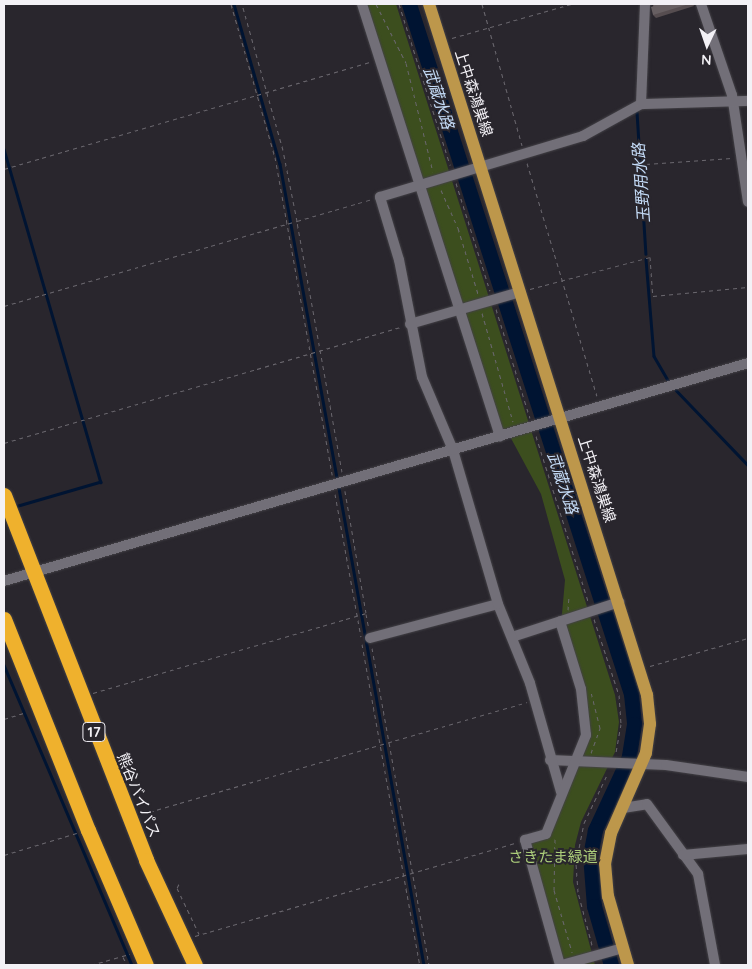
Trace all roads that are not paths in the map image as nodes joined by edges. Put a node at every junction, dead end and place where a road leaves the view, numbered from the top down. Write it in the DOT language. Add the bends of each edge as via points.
graph roads {
  1 [pos="362,4"];
  2 [pos="429,4"];
  3 [pos="645,4"];
  4 [pos="700,4"];
  5 [pos="748,101"];
  6 [pos="733,102"];
  7 [pos="641,104"];
  8 [pos="744,158"];
  9 [pos="477,167"];
  10 [pos="421,184"];
  11 [pos="748,202"];
  12 [pos="517,293"];
  13 [pos="461,309"];
  14 [pos="410,324"];
  15 [pos="748,363"];
  16 [pos="557,419"];
  17 [pos="500,437"];
  18 [pos="453,450"];
  19 [pos="4,495"];
  20 [pos="32,572"];
  21 [pos="4,581"];
  22 [pos="615,603"];
  23 [pos="498,604"];
  24 [pos="4,619"];
  25 [pos="560,621"];
  26 [pos="512,637"];
  27 [pos="370,638"];
  28 [pos="550,760"];
  29 [pos="577,761"];
  30 [pos="639,765"];
  31 [pos="748,777"];
  32 [pos="561,792"];
  33 [pos="623,808"];
  34 [pos="748,849"];
  35 [pos="683,855"];
  36 [pos="619,949"];
  37 [pos="146,965"];
  38 [pos="195,965"];
  39 [pos="561,965"];
  40 [pos="628,965"];
  41 [pos="715,965"];
  1 -- 10 [label="street"];
  2 -- 9 [label="main road, 上中森鴻巣線"];
  3 -- 7 [label="street"];
  4 -- 6 [label="street"];
  5 -- 6 [label="street"];
  6 -- 7 [label="street"];
  6 -- 8 [label="street"];
  7 -- 9 [label="street" via="583,136"];
  8 -- 11 [label="street"];
  9 -- 10 [label="street"];
  9 -- 12 [label="main road, 上中森鴻巣線"];
  10 -- 13 [label="street"];
  10 -- 14 [label="street" via="380,197 399,260"];
  12 -- 13 [label="street"];
  12 -- 16 [label="main road, 上中森鴻巣線"];
  13 -- 14 [label="street"];
  13 -- 17 [label="street"];
  14 -- 18 [label="street" via="422,377"];
  15 -- 16 [label="street"];
  16 -- 17 [label="street"];
  16 -- 22 [label="main road, 上中森鴻巣線"];
  17 -- 18 [label="street"];
  18 -- 20 [label="street"];
  18 -- 23 [label="street"];
  19 -- 20 [label="highway, 熊谷バイパス / 17"];
  20 -- 21 [label="street"];
  20 -- 38 [label="highway, 熊谷バイパス / 17" via="146,860"];
  22 -- 25 [label="street"];
  22 -- 30 [label="main road, 上中森鴻巣線" via="640,669 650,716"];
  23 -- 26 [label="street"];
  23 -- 27 [label="street"];
  24 -- 37 [label="highway"];
  25 -- 26 [label="street"];
  25 -- 29 [label="street" via="581,689 586,735"];
  26 -- 28 [label="street"];
  28 -- 29 [label="street"];
  28 -- 32 [label="street"];
  29 -- 30 [label="street" via="616,760"];
  29 -- 32 [label="street"];
  30 -- 31 [label="street" via="696,768"];
  30 -- 33 [label="main road, 上中森鴻巣線"];
  32 -- 39 [label="street" via="546,834 525,840"];
  33 -- 35 [label="street" via="647,804"];
  33 -- 36 [label="main road, 上中森鴻巣線" via="609,840 604,870"];
  34 -- 35 [label="street"];
  35 -- 41 [label="street" via="701,879 704,919"];
  36 -- 39 [label="street"];
  36 -- 40 [label="main road, 上中森鴻巣線"];
}
